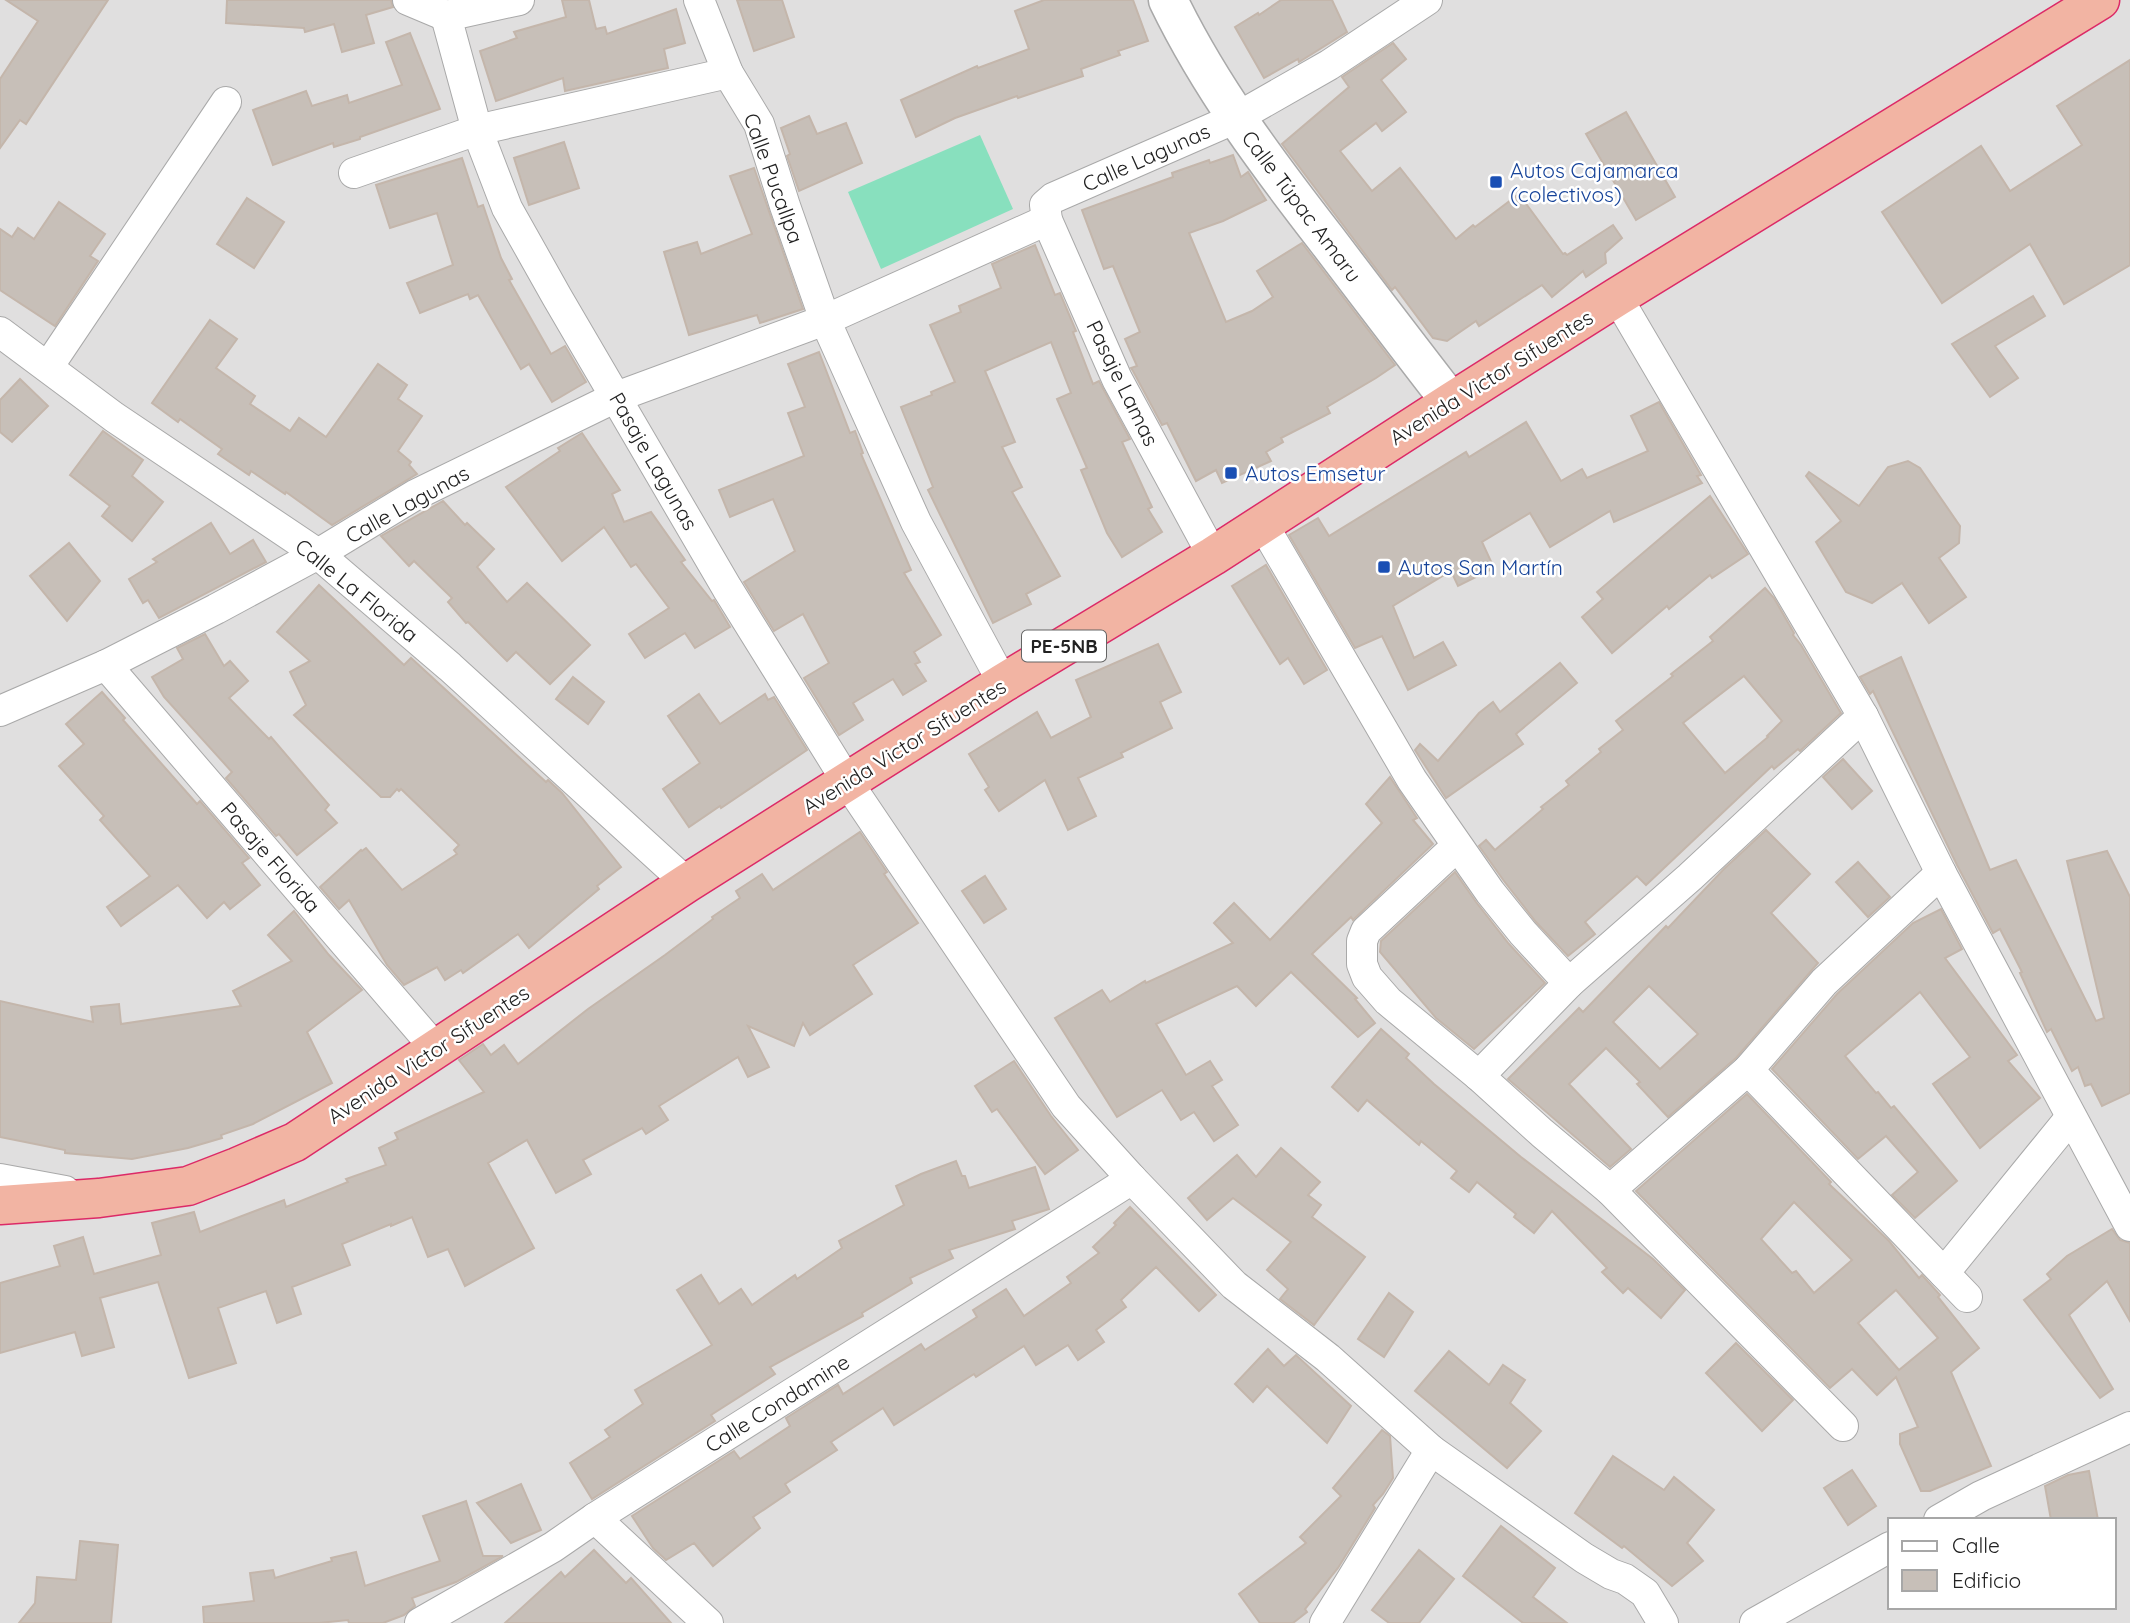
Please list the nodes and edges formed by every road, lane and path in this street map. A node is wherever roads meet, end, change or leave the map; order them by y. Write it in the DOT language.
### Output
graph roads {
  1 [pos="408,0"];
  2 [pos="519,0"];
  3 [pos="699,0"];
  4 [pos="1168,0"];
  5 [pos="1427,0"];
  6 [pos="2100,0"];
  7 [pos="446,16"];
  8 [pos="728,73"];
  9 [pos="226,102"];
  10 [pos="1236,118"];
  11 [pos="477,130"];
  12 [pos="354,173"];
  13 [pos="1046,213"];
  14 [pos="1617,297"];
  15 [pos="825,320"];
  16 [pos="0,332"];
  17 [pos="48,367"];
  18 [pos="616,397"];
  19 [pos="1451,402"];
  20 [pos="1262,523"];
  21 [pos="318,554"];
  22 [pos="1213,556"];
  23 [pos="106,665"];
  24 [pos="1003,683"];
  25 [pos="0,710"];
  26 [pos="1863,716"];
  27 [pos="848,783"];
  28 [pos="1457,846"];
  29 [pos="1941,873"];
  30 [pos="687,883"];
  31 [pos="1569,983"];
  32 [pos="436,1049"];
  33 [pos="1748,1070"];
  34 [pos="1479,1076"];
  35 [pos="2071,1117"];
  36 [pos="0,1179"];
  37 [pos="1132,1179"];
  38 [pos="1610,1190"];
  39 [pos="99,1198"];
  40 [pos="0,1205"];
  41 [pos="2130,1226"];
  42 [pos="1944,1273"];
  43 [pos="1967,1297"];
  44 [pos="1843,1426"];
  45 [pos="2130,1427"];
  46 [pos="1431,1450"];
  47 [pos="595,1518"];
  48 [pos="1942,1518"];
  49 [pos="1888,1548"];
  50 [pos="420,1623"];
  51 [pos="708,1623"];
  52 [pos="1325,1623"];
  53 [pos="1663,1623"];
  54 [pos="1755,1623"];
  1 -- 7 [label="street"];
  2 -- 7 [label="street"];
  3 -- 8 [label="street, Calle Pucallpa"];
  4 -- 10 [label="street, Calle Túpac Amaru"];
  5 -- 10 [label="street, Calle Lagunas"];
  6 -- 14 [label="highway, Avenida Victor Sifuentes / PE-5NB"];
  7 -- 11 [label="street, Pasaje Lagunas"];
  8 -- 11 [label="street"];
  8 -- 15 [label="street, Calle Pucallpa"];
  9 -- 17 [label="street"];
  10 -- 13 [label="street, Calle Lagunas"];
  10 -- 19 [label="street, Calle Túpac Amaru"];
  11 -- 12 [label="street"];
  11 -- 18 [label="street, Pasaje Lagunas"];
  13 -- 15 [label="street, Calle Lagunas"];
  13 -- 22 [label="street, Pasaje Lamas"];
  14 -- 19 [label="highway, Avenida Victor Sifuentes / PE-5NB"];
  14 -- 26 [label="street"];
  15 -- 18 [label="street, Calle Lagunas"];
  15 -- 24 [label="street, Calle Pucallpa"];
  16 -- 17 [label="street, Calle La Florida"];
  17 -- 21 [label="street, Calle La Florida"];
  18 -- 21 [label="street, Calle Lagunas"];
  18 -- 27 [label="street, Pasaje Lagunas"];
  19 -- 20 [label="highway, Avenida Victor Sifuentes / PE-5NB"];
  20 -- 22 [label="highway, Avenida Victor Sifuentes / PE-5NB"];
  20 -- 28 [label="street"];
  21 -- 23 [label="street, Calle Lagunas"];
  21 -- 30 [label="street, Calle La Florida"];
  22 -- 24 [label="highway, Avenida Victor Sifuentes / PE-5NB"];
  23 -- 25 [label="street, Calle Lagunas"];
  23 -- 32 [label="street, Pasaje Florida"];
  24 -- 27 [label="highway, Avenida Victor Sifuentes / PE-5NB"];
  26 -- 29 [label="street"];
  26 -- 31 [label="street"];
  27 -- 30 [label="highway, Avenida Victor Sifuentes / PE-5NB"];
  27 -- 37 [label="street, Pasaje Lagunas"];
  28 -- 31 [label="street"];
  28 -- 34 [label="street"];
  29 -- 33 [label="street"];
  29 -- 35 [label="street"];
  30 -- 32 [label="highway, Avenida Victor Sifuentes / PE-5NB"];
  31 -- 34 [label="street"];
  32 -- 39 [label="highway, Avenida Victor Sifuentes / PE-5NB"];
  33 -- 38 [label="street"];
  33 -- 42 [label="street"];
  34 -- 38 [label="street"];
  35 -- 41 [label="street"];
  35 -- 42 [label="street"];
  36 -- 39 [label="street"];
  37 -- 46 [label="street, Pasaje Lagunas"];
  37 -- 47 [label="street, Calle Condamine"];
  38 -- 44 [label="street"];
  39 -- 40 [label="highway, Avenida Victor Sifuentes / PE-5NB"];
  42 -- 43 [label="street"];
  45 -- 48 [label="street"];
  46 -- 52 [label="street"];
  46 -- 53 [label="street, Pasaje Lagunas"];
  47 -- 50 [label="street, Calle Condamine"];
  47 -- 51 [label="street"];
  49 -- 54 [label="street"];
}
